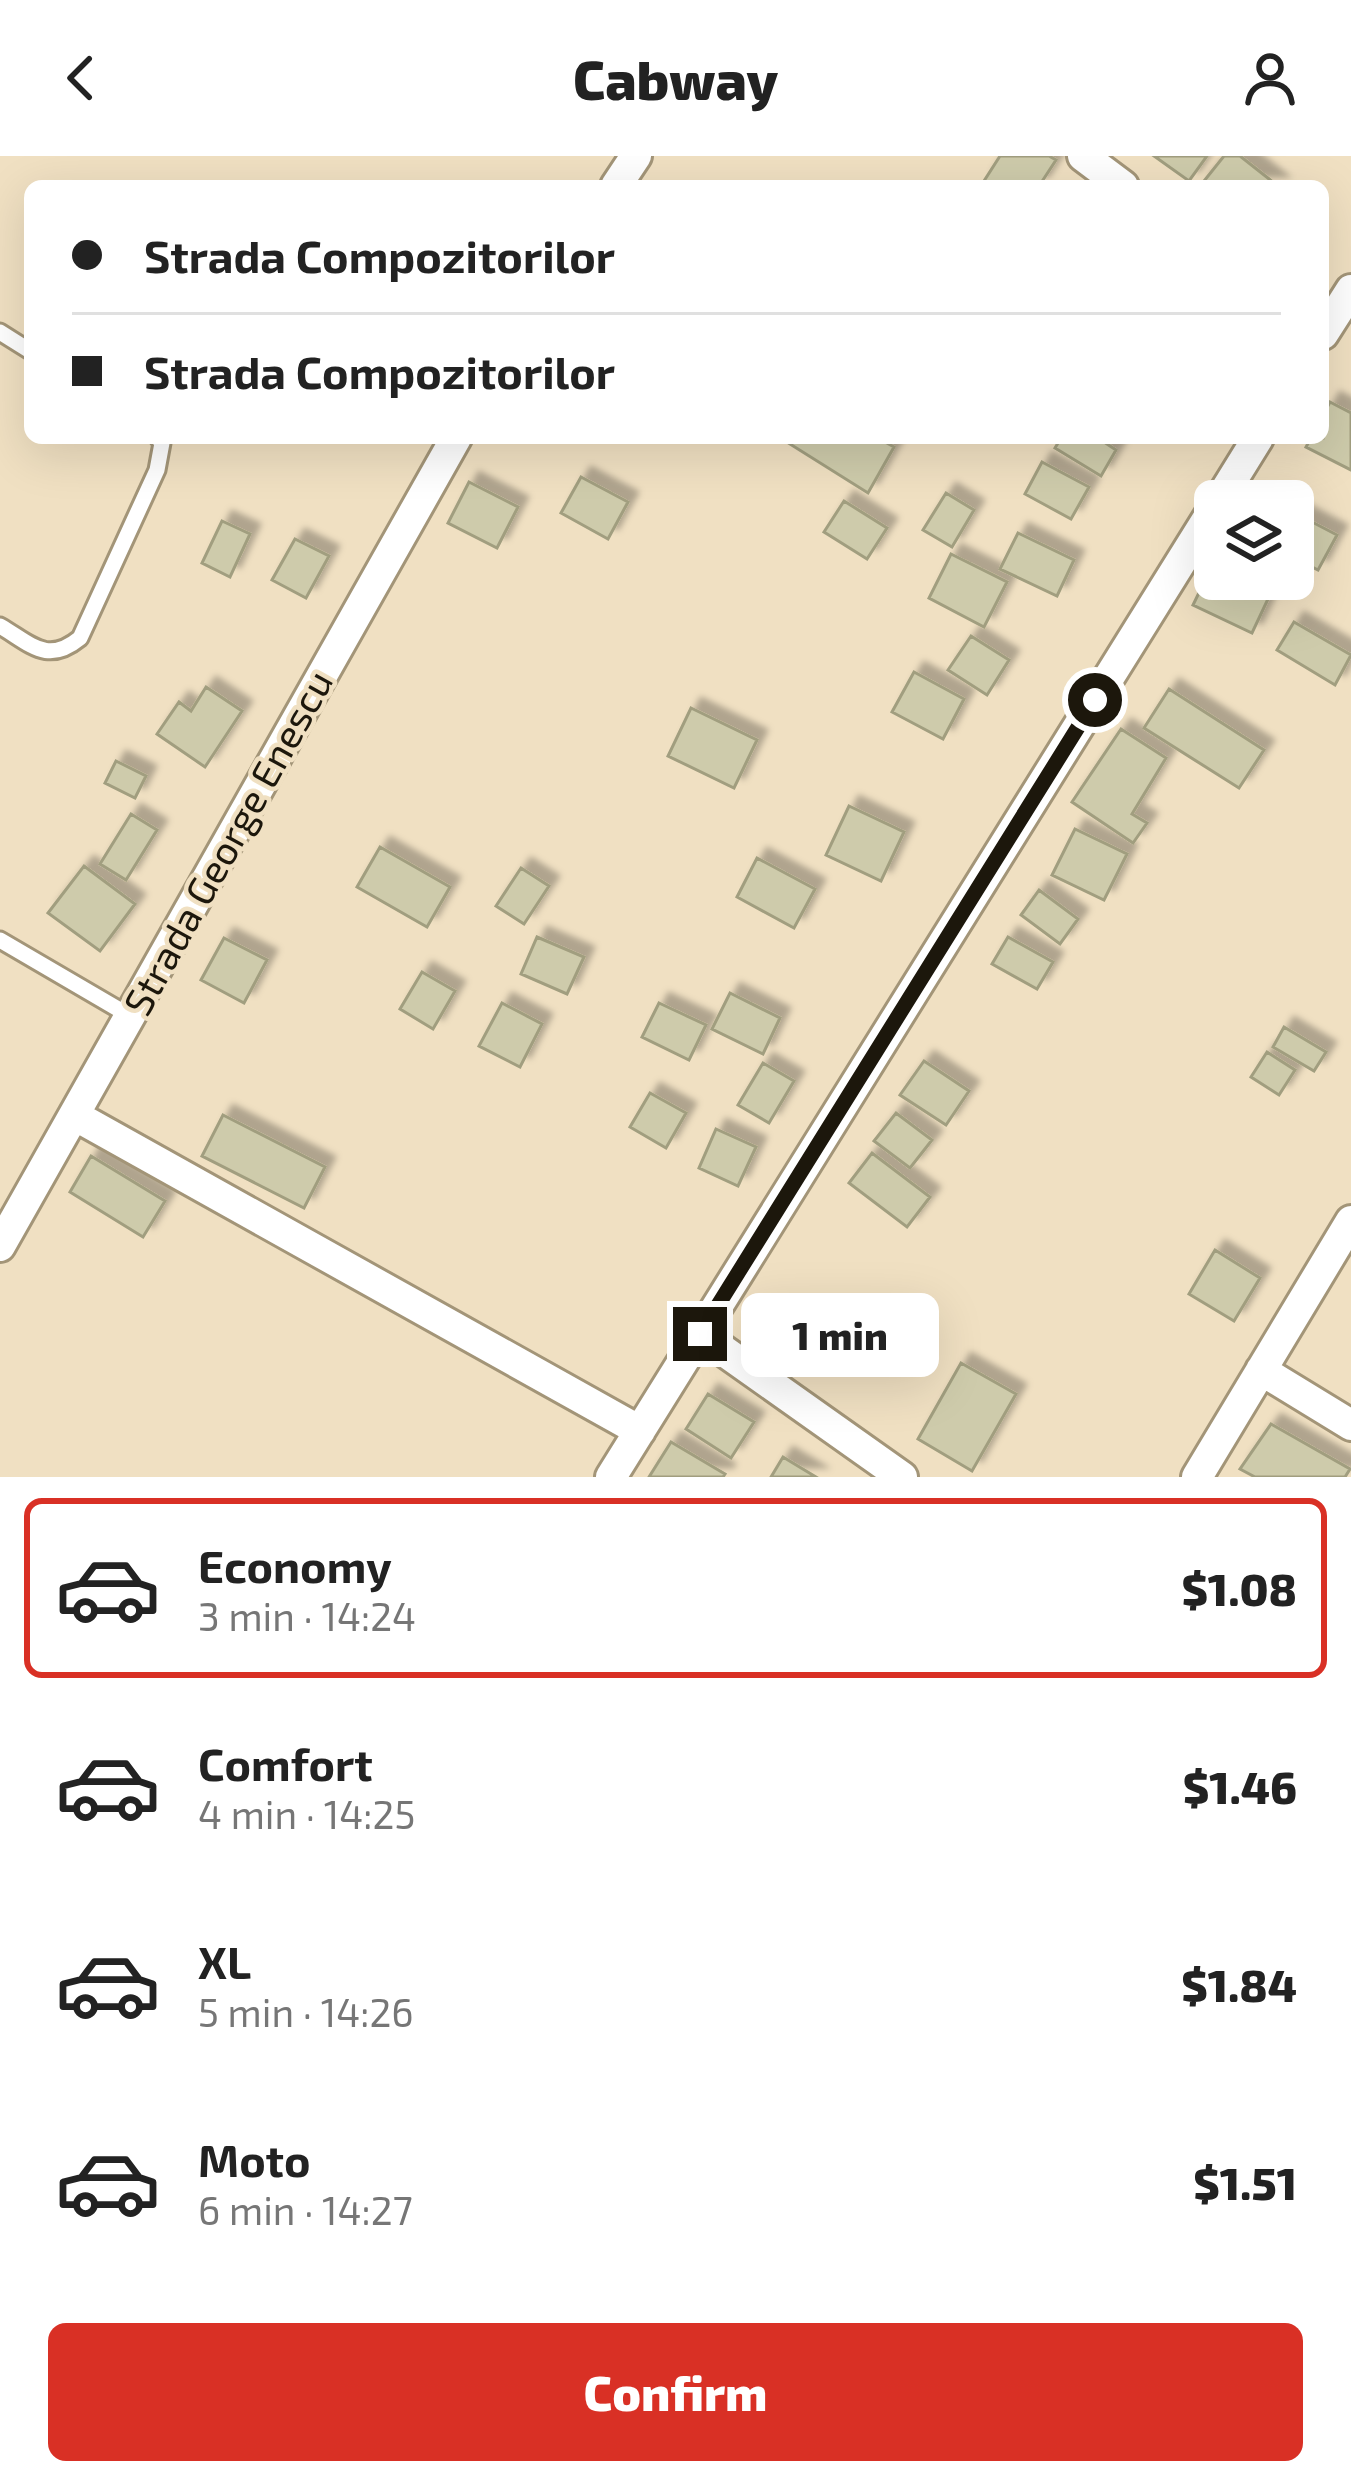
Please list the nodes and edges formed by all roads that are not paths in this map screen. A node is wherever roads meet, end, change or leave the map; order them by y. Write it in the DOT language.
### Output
graph roads {
  1 [pos="1083,156"];
  2 [pos="1115,180"];
  3 [pos="1351,290"];
  4 [pos="1329,325"];
  5 [pos="162,444"];
  6 [pos="453,444"];
  7 [pos="1254,444"];
  8 [pos="1232,480"];
  9 [pos="1194,541"];
  10 [pos="0,626"];
  11 [pos="0,940"];
  12 [pos="130,1016"];
  13 [pos="74,1115"];
  14 [pos="1351,1220"];
  15 [pos="0,1246"];
  16 [pos="700,1334"];
  17 [pos="1261,1370"];
  18 [pos="1351,1425"];
  19 [pos="640,1431"];
  20 [pos="611,1477"];
  21 [pos="902,1477"];
  22 [pos="1197,1477"];
  1 -- 2 [label="street"];
  3 -- 4 [label="street"];
  5 -- 10 [label="lane"];
  6 -- 12 [label="street, Strada George Enescu"];
  7 -- 8 [label="street"];
  9 -- 16 [label="street"];
  11 -- 12 [label="lane"];
  12 -- 13 [label="street, Strada George Enescu"];
  13 -- 15 [label="street, Strada George Enescu"];
  13 -- 19 [label="street"];
  14 -- 17 [label="street"];
  16 -- 19 [label="street"];
  16 -- 21 [label="street"];
  17 -- 18 [label="street"];
  17 -- 22 [label="street"];
  19 -- 20 [label="street"];
}
